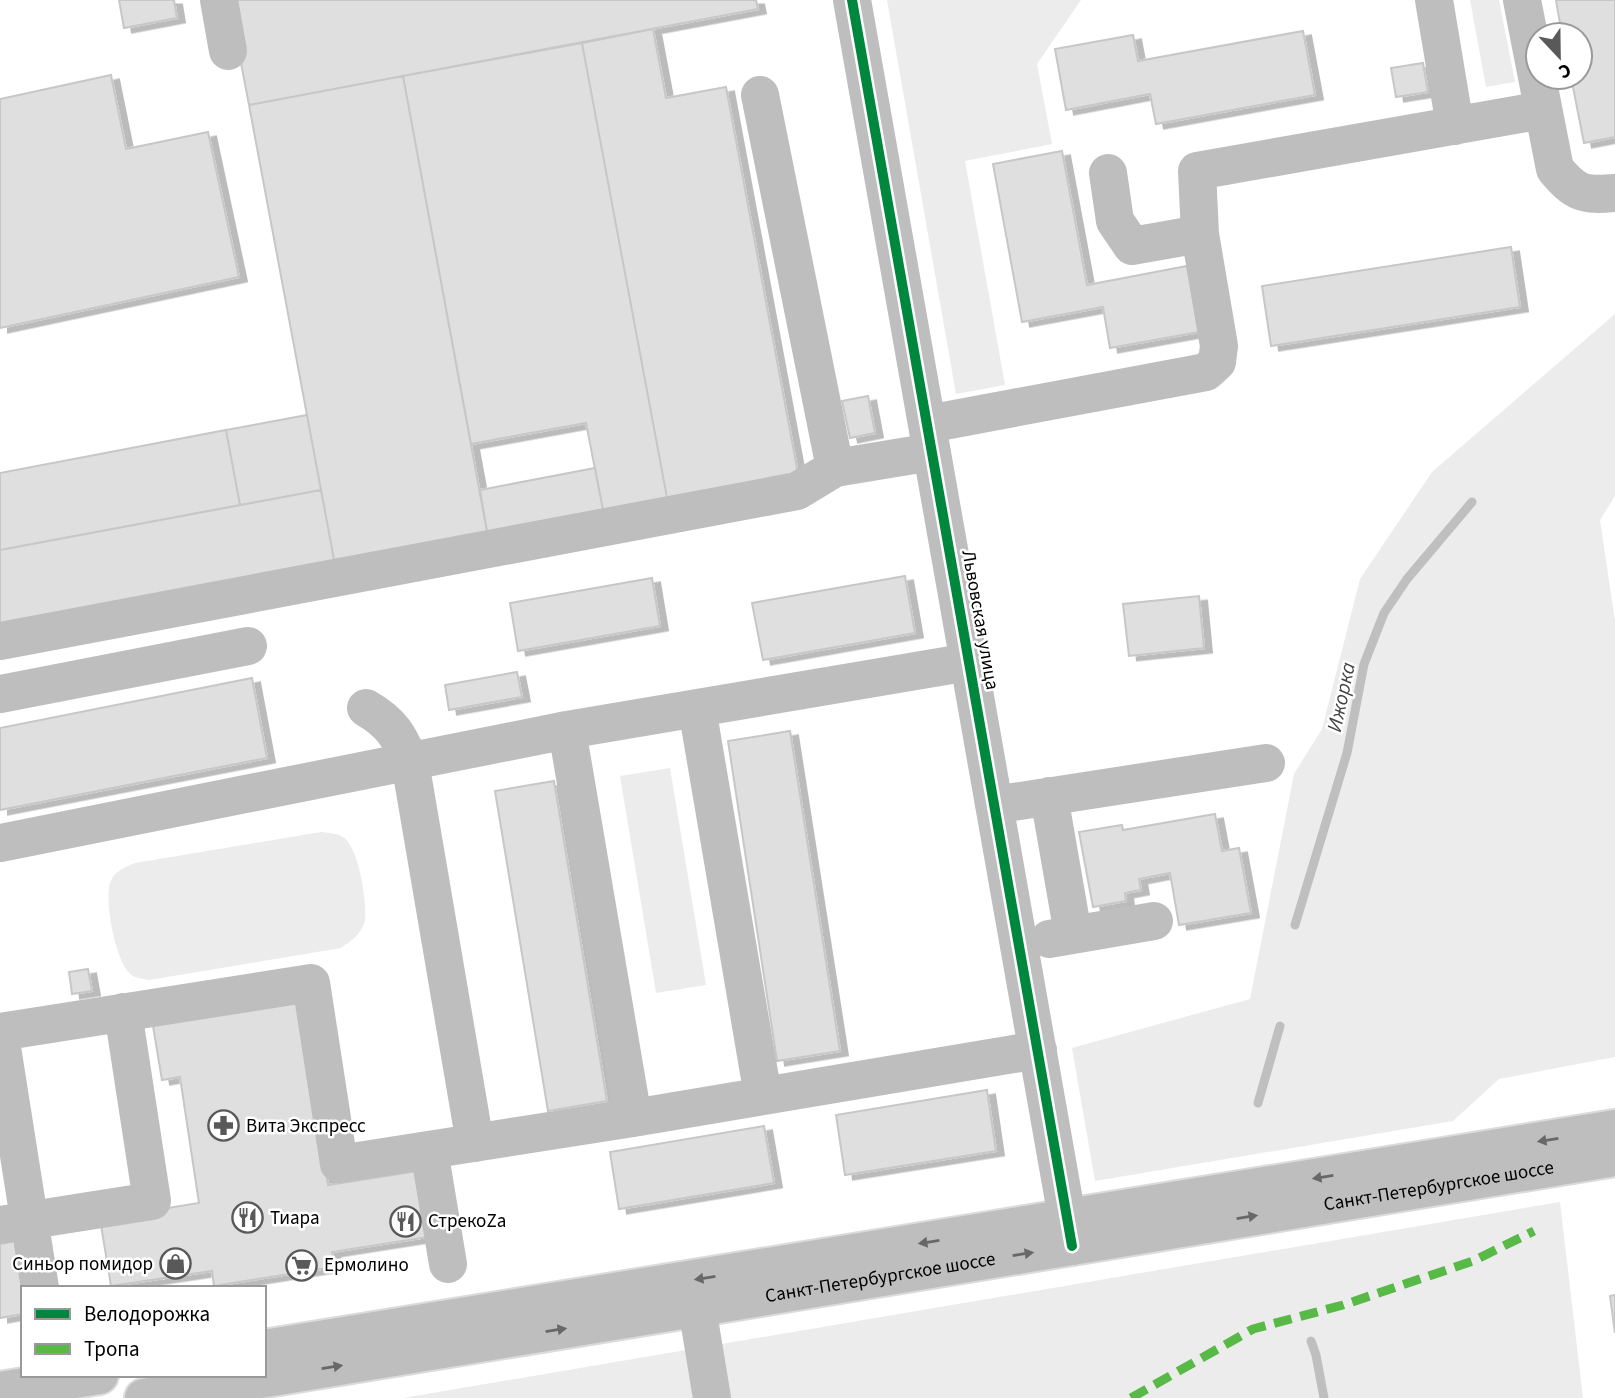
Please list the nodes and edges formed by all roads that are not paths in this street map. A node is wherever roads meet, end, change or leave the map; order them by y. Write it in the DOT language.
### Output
graph roads {
  1 [pos="219,0"];
  2 [pos="852,0"];
  3 [pos="1434,0"];
  4 [pos="1522,0"];
  5 [pos="228,51"];
  6 [pos="760,95"];
  7 [pos="1543,110"];
  8 [pos="1455,126"];
  9 [pos="1108,173"];
  10 [pos="1615,193"];
  11 [pos="1200,234"];
  12 [pos="930,438"];
  13 [pos="835,468"];
  14 [pos="0,641"];
  15 [pos="248,646"];
  16 [pos="969,662"];
  17 [pos="0,694"];
  18 [pos="366,708"];
  19 [pos="697,708"];
  20 [pos="567,730"];
  21 [pos="410,762"];
  22 [pos="1266,763"];
  23 [pos="1049,796"];
  24 [pos="994,805"];
  25 [pos="0,843"];
  26 [pos="1154,920"];
  27 [pos="1073,934"];
  28 [pos="1019,944"];
  29 [pos="123,1012"];
  30 [pos="0,1033"];
  31 [pos="1038,1050"];
  32 [pos="763,1096"];
  33 [pos="633,1118"];
  34 [pos="1615,1129"];
  35 [pos="475,1143"];
  36 [pos="429,1150"];
  37 [pos="1615,1157"];
  38 [pos="15,1223"];
  39 [pos="1070,1232"];
  40 [pos="448,1264"];
  41 [pos="39,1286"];
  42 [pos="697,1307"];
  43 [pos="274,1374"];
  44 [pos="87,1377"];
  45 [pos="258,1377"];
  46 [pos="0,1391"];
  47 [pos="144,1398"];
  48 [pos="712,1398"];
  1 -- 5 [label="main road"];
  2 -- 12 [label="main road, Львовская улица"];
  3 -- 8 [label="main road"];
  4 -- 7 [label="main road"];
  6 -- 13 [label="main road"];
  7 -- 8 [label="main road"];
  7 -- 10 [label="main road"];
  8 -- 11 [label="main road"];
  9 -- 11 [label="main road"];
  11 -- 12 [label="main road"];
  12 -- 13 [label="main road"];
  12 -- 16 [label="main road, Львовская улица"];
  13 -- 14 [label="main road"];
  15 -- 17 [label="main road"];
  16 -- 19 [label="main road"];
  16 -- 24 [label="main road, Львовская улица"];
  18 -- 21 [label="main road"];
  19 -- 20 [label="main road"];
  19 -- 32 [label="main road"];
  20 -- 21 [label="main road"];
  20 -- 33 [label="main road"];
  21 -- 25 [label="main road"];
  21 -- 35 [label="main road"];
  22 -- 23 [label="main road"];
  23 -- 24 [label="main road"];
  23 -- 27 [label="main road"];
  24 -- 28 [label="main road, Львовская улица"];
  26 -- 27 [label="main road"];
  27 -- 28 [label="main road"];
  28 -- 31 [label="main road, Львовская улица"];
  29 -- 30 [label="main road"];
  29 -- 36 [label="main road"];
  29 -- 38 [label="main road"];
  30 -- 38 [label="main road"];
  31 -- 32 [label="main road"];
  31 -- 39 [label="main road, Львовская улица"];
  32 -- 33 [label="main road"];
  33 -- 35 [label="main road"];
  34 -- 39 [label="main road, Санкт-Петербургское шоссе, one-way"];
  35 -- 36 [label="main road"];
  36 -- 40 [label="main road"];
  39 -- 37 [label="main road, Санкт-Петербургское шоссе, one-way"];
  38 -- 41 [label="main road"];
  42 -- 39 [label="main road, Санкт-Петербургское шоссе, one-way"];
  39 -- 43 [label="main road, Санкт-Петербургское шоссе, one-way"];
  43 -- 42 [label="main road, Санкт-Петербургское шоссе, one-way"];
  42 -- 48 [label="main road"];
  44 -- 46 [label="main road"];
  45 -- 47 [label="main road, Санкт-Петербургское шоссе"];
}
